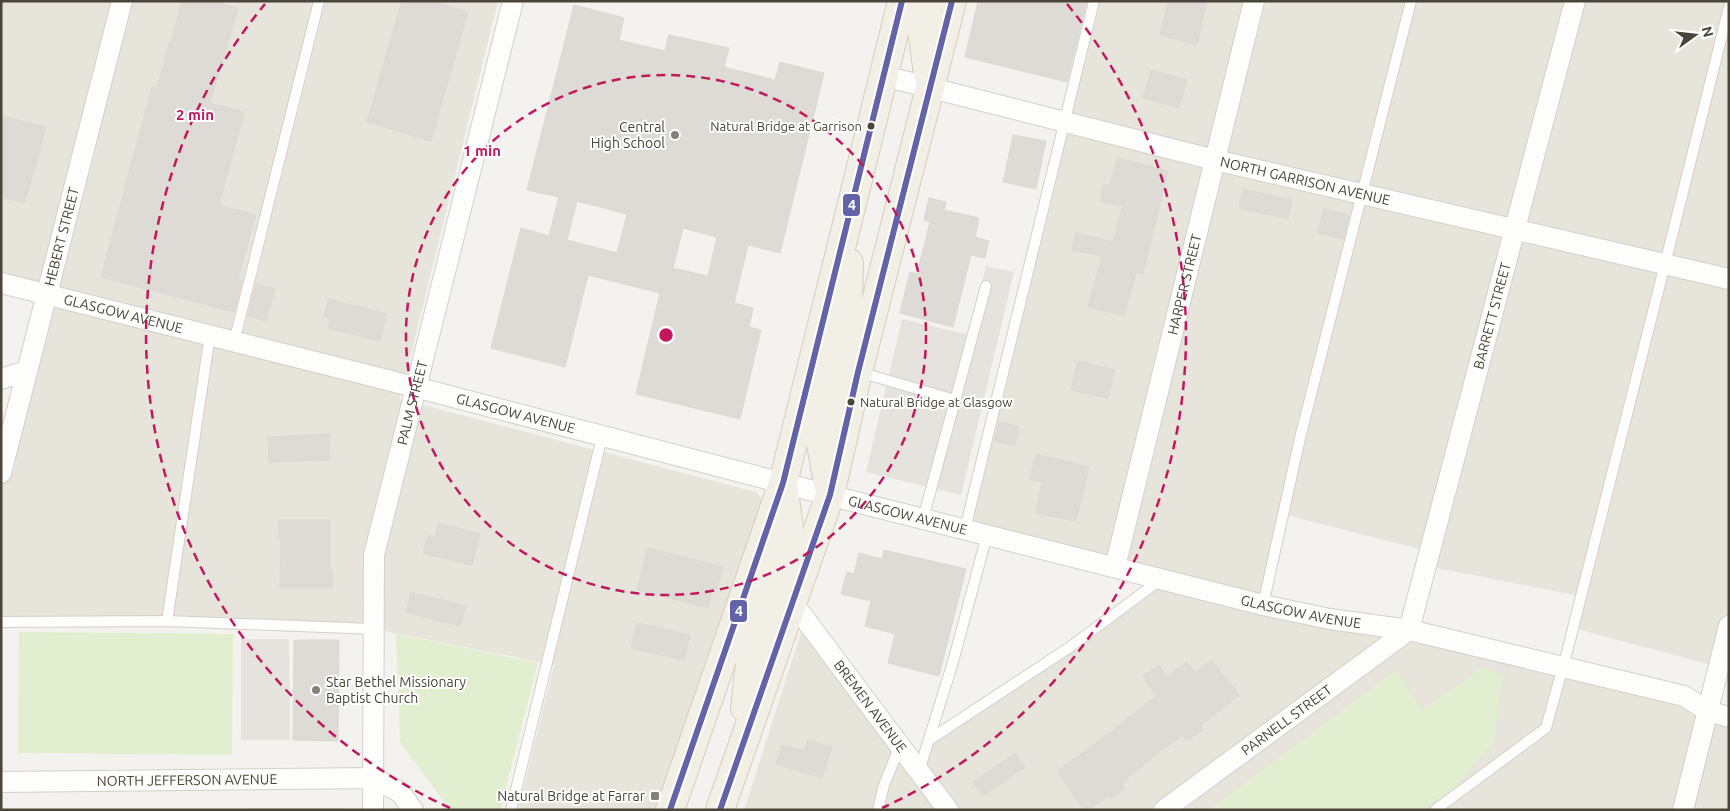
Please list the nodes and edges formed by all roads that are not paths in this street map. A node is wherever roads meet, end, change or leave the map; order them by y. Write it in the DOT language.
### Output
graph roads {
  1 [pos="122,1"];
  2 [pos="318,1"];
  3 [pos="902,1"];
  4 [pos="928,1"];
  5 [pos="952,1"];
  6 [pos="1094,1"];
  7 [pos="1254,1"];
  8 [pos="1411,1"];
  9 [pos="1575,1"];
  10 [pos="512,2"];
  11 [pos="1729,7"];
  12 [pos="884,76"];
  13 [pos="930,87"];
  14 [pos="1064,121"];
  15 [pos="1215,160"];
  16 [pos="1362,194"];
  17 [pos="849,216"];
  18 [pos="1515,230"];
  19 [pos="1665,264"];
  20 [pos="1729,279"];
  21 [pos="1,283"];
  22 [pos="986,286"];
  23 [pos="48,294"];
  24 [pos="210,335"];
  25 [pos="234,342"];
  26 [pos="27,372"];
  27 [pos="858,372"];
  28 [pos="1,379"];
  29 [pos="415,387"];
  30 [pos="955,400"];
  31 [pos="602,436"];
  32 [pos="1,473"];
  33 [pos="783,483"];
  34 [pos="830,495"];
  35 [pos="923,519"];
  36 [pos="965,529"];
  37 [pos="987,535"];
  38 [pos="1115,567"];
  39 [pos="1162,579"];
  40 [pos="793,603"];
  41 [pos="1263,605"];
  42 [pos="167,621"];
  43 [pos="1,622"];
  44 [pos="1729,626"];
  45 [pos="374,629"];
  46 [pos="1409,630"];
  47 [pos="1563,667"];
  48 [pos="1708,711"];
  49 [pos="1729,717"];
  50 [pos="929,740"];
  51 [pos="900,746"];
  52 [pos="741,752"];
  53 [pos="919,771"];
  54 [pos="373,778"];
  55 [pos="1,782"];
  56 [pos="674,803"];
  57 [pos="373,810"];
  58 [pos="413,810"];
  59 [pos="511,810"];
  60 [pos="720,810"];
  61 [pos="878,810"];
  62 [pos="948,810"];
  63 [pos="1164,810"];
  64 [pos="1435,810"];
  65 [pos="1683,810"];
  1 -- 23 [label="street, HEBERT STREET"];
  2 -- 25 [label="lane"];
  3 -- 12 [label="main road"];
  4 -- 13 [label="main road"];
  5 -- 13 [label="main road"];
  6 -- 14 [label="lane"];
  7 -- 15 [label="street, HARPER STREET"];
  8 -- 16 [label="lane"];
  9 -- 18 [label="street, BARRETT STREET"];
  10 -- 29 [label="street, PALM STREET"];
  11 -- 19 [label="lane"];
  12 -- 13 [label="street, NORTH GARRISON AVENUE"];
  12 -- 17 [label="main road"];
  13 -- 14 [label="street, NORTH GARRISON AVENUE"];
  13 -- 27 [label="main road"];
  14 -- 15 [label="street, NORTH GARRISON AVENUE"];
  14 -- 36 [label="lane"];
  15 -- 16 [label="street, NORTH GARRISON AVENUE"];
  15 -- 38 [label="street, HARPER STREET"];
  16 -- 18 [label="street, NORTH GARRISON AVENUE"];
  16 -- 41 [label="lane"];
  17 -- 33 [label="main road"];
  17 -- 34 [label="main road"];
  18 -- 19 [label="street, NORTH GARRISON AVENUE"];
  18 -- 46 [label="street, BARRETT STREET"];
  19 -- 20 [label="street, NORTH GARRISON AVENUE"];
  19 -- 47 [label="lane"];
  21 -- 23 [label="street, GLASGOW AVENUE"];
  22 -- 30 [label="lane"];
  23 -- 24 [label="street, GLASGOW AVENUE"];
  23 -- 26 [label="street, HEBERT STREET"];
  24 -- 25 [label="street, GLASGOW AVENUE"];
  24 -- 42 [label="lane"];
  25 -- 29 [label="street, GLASGOW AVENUE"];
  26 -- 28 [label="street"];
  26 -- 32 [label="street, HEBERT STREET"];
  27 -- 30 [label="lane"];
  27 -- 34 [label="main road"];
  29 -- 31 [label="street, GLASGOW AVENUE"];
  29 -- 45 [label="street, PALM STREET"];
  30 -- 35 [label="lane"];
  31 -- 33 [label="street, GLASGOW AVENUE"];
  31 -- 59 [label="lane"];
  33 -- 34 [label="street, GLASGOW AVENUE"];
  33 -- 52 [label="main road"];
  33 -- 56 [label="main road"];
  34 -- 35 [label="street, GLASGOW AVENUE"];
  34 -- 40 [label="main road"];
  35 -- 36 [label="street, GLASGOW AVENUE"];
  36 -- 37 [label="street, GLASGOW AVENUE"];
  37 -- 38 [label="street, GLASGOW AVENUE"];
  37 -- 50 [label="lane"];
  38 -- 39 [label="street, GLASGOW AVENUE"];
  39 -- 41 [label="street, GLASGOW AVENUE"];
  39 -- 50 [label="lane"];
  40 -- 51 [label="street, BREMEN AVENUE"];
  40 -- 52 [label="main road"];
  41 -- 46 [label="street, GLASGOW AVENUE"];
  42 -- 43 [label="lane"];
  42 -- 45 [label="lane"];
  44 -- 48 [label="street"];
  45 -- 54 [label="street, PALM STREET"];
  46 -- 47 [label="street, GLASGOW AVENUE"];
  46 -- 63 [label="street, PARNELL STREET"];
  47 -- 48 [label="street, GLASGOW AVENUE"];
  47 -- 64 [label="lane"];
  48 -- 49 [label="street, GLASGOW AVENUE"];
  48 -- 65 [label="street"];
  50 -- 53 [label="lane"];
  51 -- 53 [label="street, BREMEN AVENUE"];
  51 -- 61 [label="lane"];
  52 -- 60 [label="main road"];
  53 -- 62 [label="street, BREMEN AVENUE"];
  54 -- 55 [label="street, NORTH JEFFERSON AVENUE"];
  54 -- 57 [label="street, PALM STREET"];
  54 -- 58 [label="street"];
}
